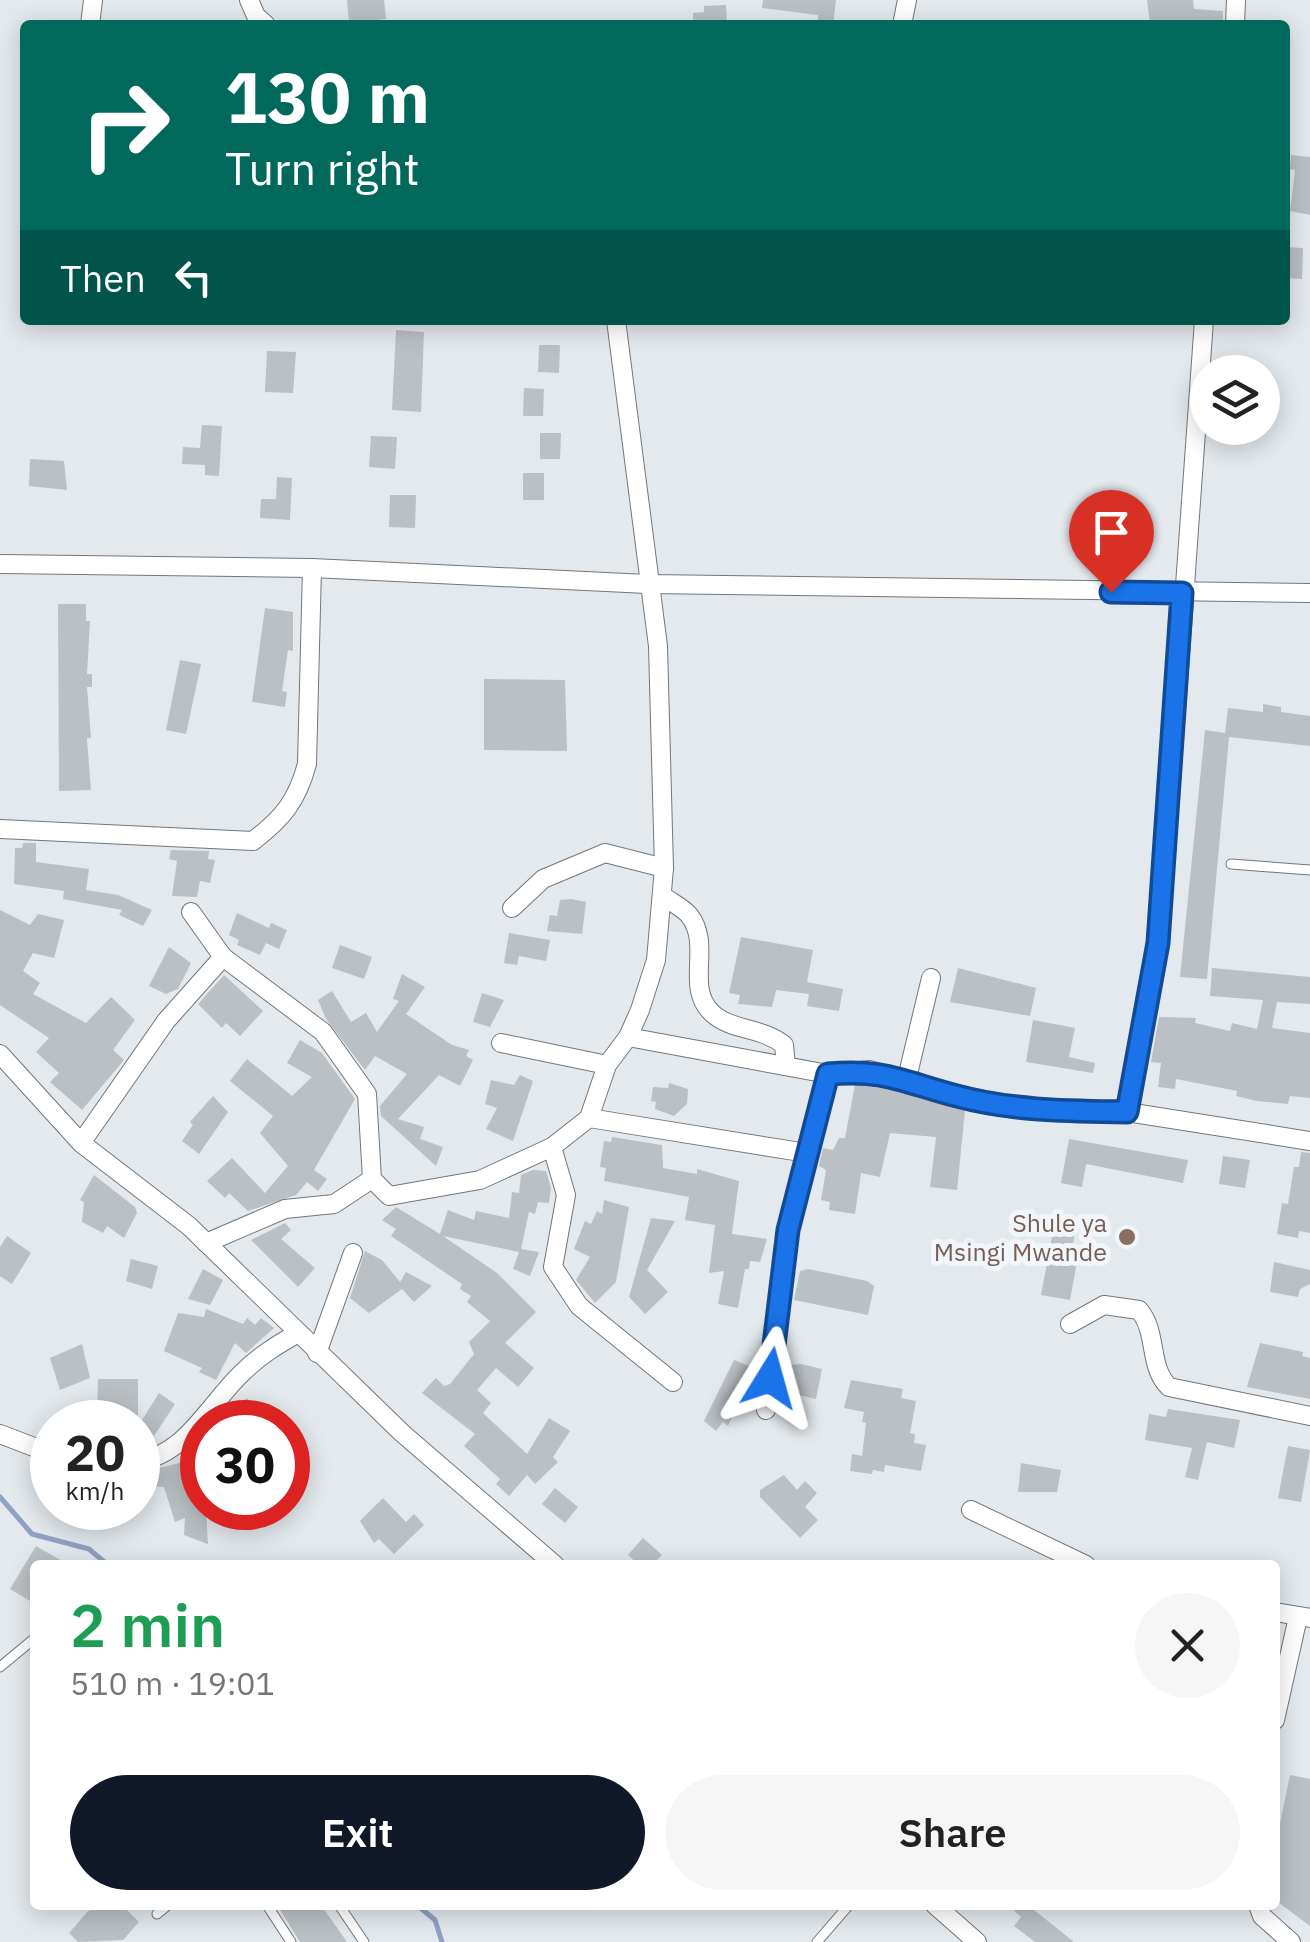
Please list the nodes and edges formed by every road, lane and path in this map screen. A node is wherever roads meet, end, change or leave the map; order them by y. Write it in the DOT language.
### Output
graph roads {
  1 [pos="617,325"];
  2 [pos="1204,325"];
  3 [pos="0,564"];
  4 [pos="312,568"];
  5 [pos="647,584"];
  6 [pos="1182,593"];
  7 [pos="1310,593"];
  8 [pos="0,829"];
  9 [pos="1232,864"];
  10 [pos="664,868"];
  11 [pos="1310,870"];
  12 [pos="664,896"];
  13 [pos="512,908"];
  14 [pos="191,912"];
  15 [pos="223,957"];
  16 [pos="931,978"];
  17 [pos="628,1037"];
  18 [pos="501,1043"];
  19 [pos="0,1054"];
  20 [pos="607,1065"];
  21 [pos="786,1066"];
  22 [pos="828,1074"];
  23 [pos="907,1078"];
  24 [pos="1127,1112"];
  25 [pos="588,1118"];
  26 [pos="1310,1141"];
  27 [pos="80,1143"];
  28 [pos="552,1147"];
  29 [pos="807,1153"];
  30 [pos="372,1179"];
  31 [pos="206,1243"];
  32 [pos="353,1252"];
  33 [pos="1070,1324"];
  34 [pos="298,1332"];
  35 [pos="317,1353"];
  36 [pos="673,1382"];
  37 [pos="766,1410"];
  38 [pos="1310,1416"];
  39 [pos="0,1434"];
  40 [pos="30,1446"];
  41 [pos="160,1452"];
  42 [pos="971,1510"];
  43 [pos="549,1560"];
  44 [pos="1076,1560"];
  45 [pos="1304,1618"];
  46 [pos="30,1642"];
  47 [pos="0,1668"];
  48 [pos="1280,1702"];
  49 [pos="162,1910"];
  50 [pos="270,1910"];
  51 [pos="342,1910"];
  52 [pos="844,1910"];
  53 [pos="942,1910"];
  54 [pos="1260,1910"];
  55 [pos="158,1914"];
  56 [pos="291,1942"];
  57 [pos="364,1942"];
  58 [pos="817,1942"];
  59 [pos="977,1942"];
  60 [pos="1291,1942"];
  1 -- 5 [label="street"];
  2 -- 6 [label="street"];
  3 -- 4 [label="street"];
  4 -- 5 [label="street"];
  4 -- 8 [label="street"];
  5 -- 6 [label="street"];
  5 -- 10 [label="street"];
  6 -- 7 [label="street"];
  6 -- 24 [label="street"];
  9 -- 11 [label="lane"];
  10 -- 12 [label="street"];
  10 -- 13 [label="street"];
  12 -- 17 [label="street"];
  12 -- 21 [label="street"];
  14 -- 15 [label="street"];
  15 -- 27 [label="street"];
  15 -- 30 [label="street"];
  16 -- 23 [label="street"];
  17 -- 20 [label="street"];
  17 -- 21 [label="street"];
  18 -- 20 [label="street"];
  19 -- 27 [label="street"];
  20 -- 25 [label="street"];
  21 -- 22 [label="street"];
  22 -- 23 [label="street"];
  22 -- 29 [label="street"];
  23 -- 24 [label="street"];
  24 -- 26 [label="street"];
  25 -- 28 [label="street"];
  25 -- 29 [label="street"];
  27 -- 31 [label="street"];
  28 -- 30 [label="street"];
  28 -- 36 [label="street"];
  29 -- 37 [label="street"];
  30 -- 31 [label="street"];
  31 -- 34 [label="street"];
  32 -- 35 [label="street"];
  33 -- 38 [label="street"];
  34 -- 35 [label="street"];
  34 -- 41 [label="street"];
  35 -- 43 [label="street"];
  39 -- 40 [label="street"];
  42 -- 44 [label="street"];
  45 -- 48 [label="street"];
  46 -- 47 [label="lane"];
  49 -- 55 [label="lane"];
  50 -- 56 [label="lane"];
  51 -- 57 [label="lane"];
  52 -- 58 [label="lane"];
  53 -- 59 [label="street"];
  54 -- 60 [label="street"];
}
